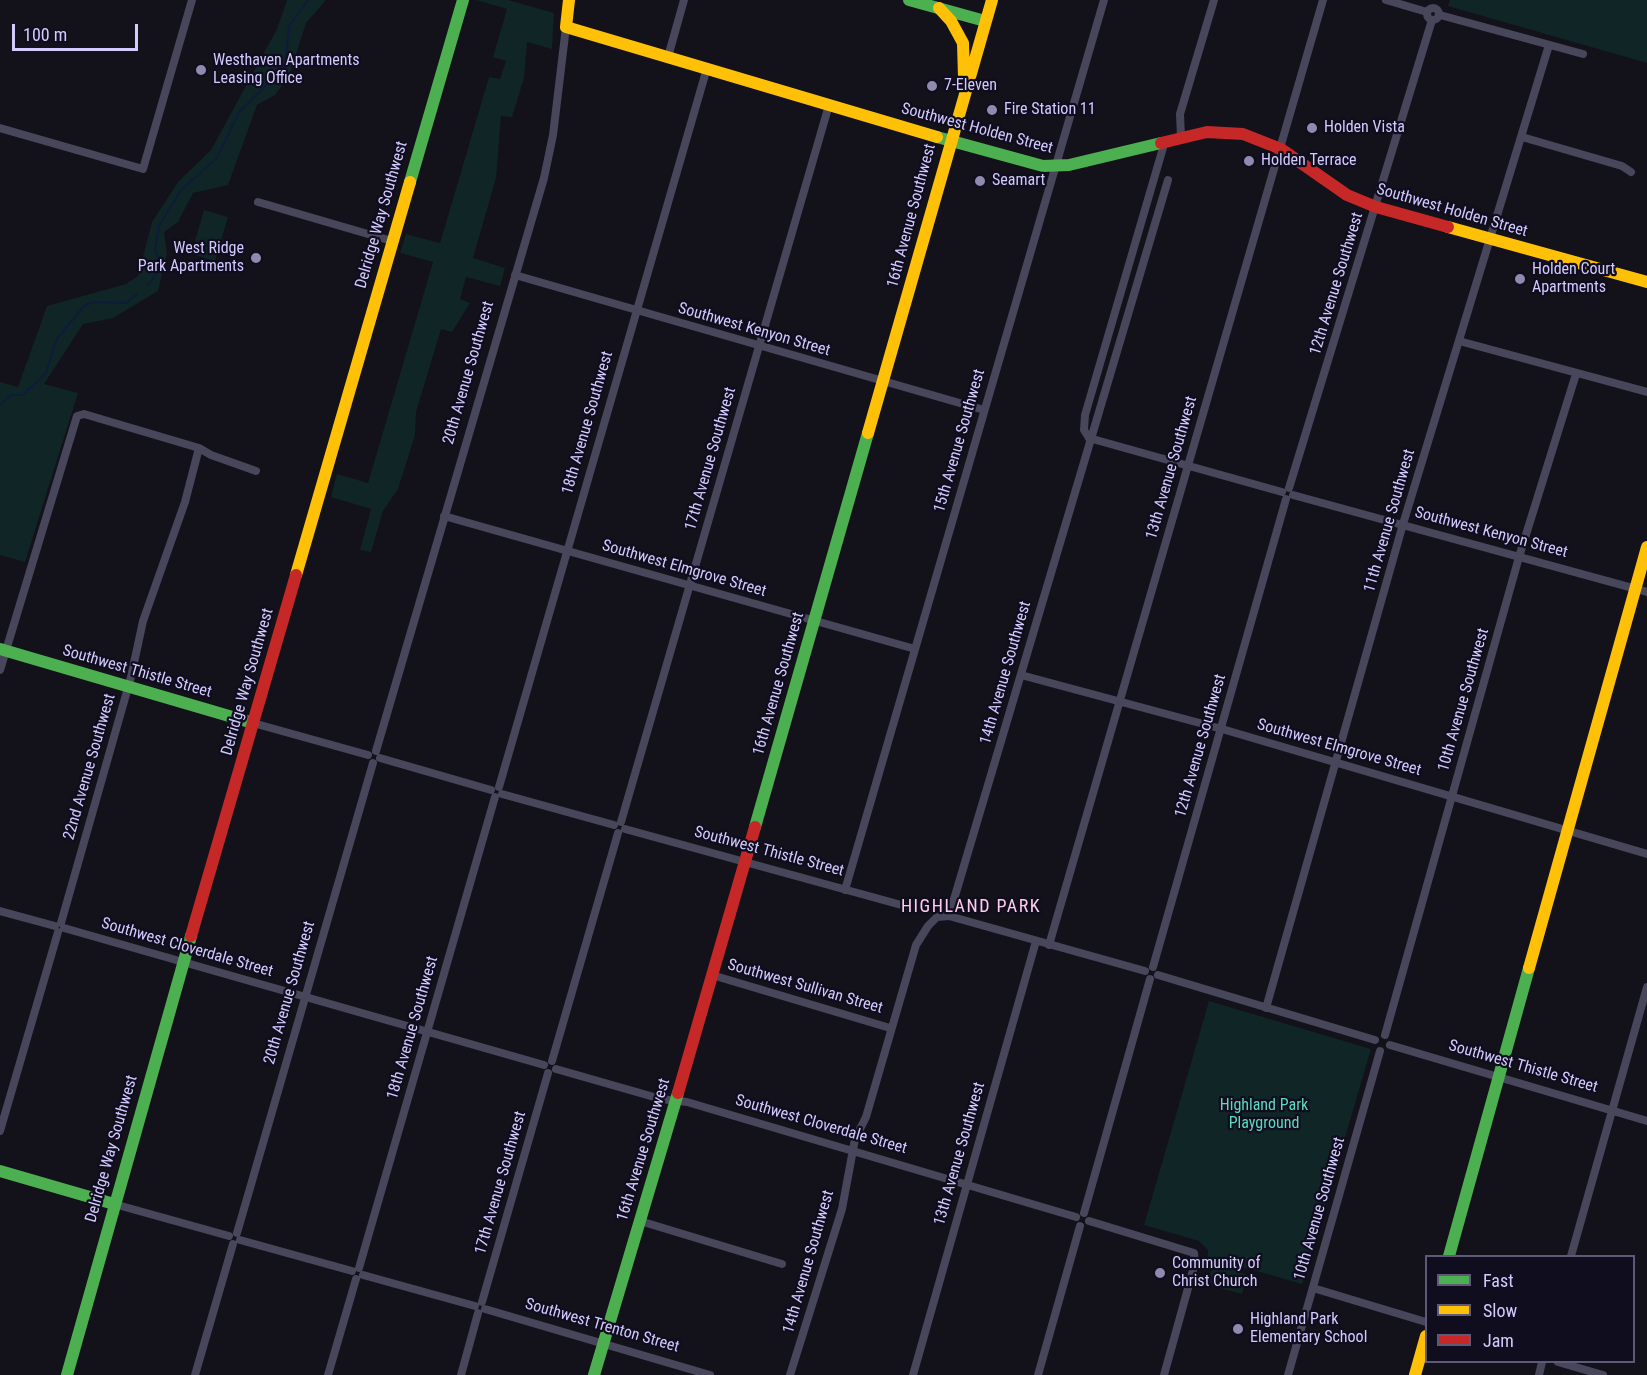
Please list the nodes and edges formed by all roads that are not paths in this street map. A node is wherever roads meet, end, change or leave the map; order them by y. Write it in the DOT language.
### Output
graph roads {
  1 [pos="192,0"];
  2 [pos="463,0"];
  3 [pos="568,0"];
  4 [pos="684,0"];
  5 [pos="909,0"];
  6 [pos="992,0"];
  7 [pos="1104,0"];
  8 [pos="1214,0"];
  9 [pos="1323,0"];
  10 [pos="1386,0"];
  11 [pos="939,8"];
  12 [pos="1435,11"];
  13 [pos="985,21"];
  14 [pos="566,27"];
  15 [pos="1549,45"];
  16 [pos="1583,54"];
  17 [pos="668,57"];
  18 [pos="707,68"];
  19 [pos="963,96"];
  20 [pos="828,105"];
  21 [pos="0,128"];
  22 [pos="1181,137"];
  23 [pos="1522,137"];
  24 [pos="950,141"];
  25 [pos="1165,141"];
  26 [pos="1281,149"];
  27 [pos="1055,167"];
  28 [pos="1631,172"];
  29 [pos="1168,180"];
  30 [pos="258,202"];
  31 [pos="1376,207"];
  32 [pos="1491,239"];
  33 [pos="392,241"];
  34 [pos="515,276"];
  35 [pos="1647,282"];
  36 [pos="636,311"];
  37 [pos="1460,341"];
  38 [pos="759,347"];
  39 [pos="1576,374"];
  40 [pos="883,383"];
  41 [pos="1647,392"];
  42 [pos="984,411"];
  43 [pos="1089,438"];
  44 [pos="199,448"];
  45 [pos="1188,465"];
  46 [pos="256,471"];
  47 [pos="1288,493"];
  48 [pos="444,516"];
  49 [pos="1403,524"];
  50 [pos="1647,547"];
  51 [pos="567,551"];
  52 [pos="1520,557"];
  53 [pos="690,586"];
  54 [pos="1641,590"];
  55 [pos="814,622"];
  56 [pos="3,650"];
  57 [pos="915,650"];
  58 [pos="0,670"];
  59 [pos="1021,675"];
  60 [pos="128,686"];
  61 [pos="1119,702"];
  62 [pos="253,723"];
  63 [pos="1222,729"];
  64 [pos="374,757"];
  65 [pos="1337,763"];
  66 [pos="497,792"];
  67 [pos="1452,797"];
  68 [pos="619,827"];
  69 [pos="1568,832"];
  70 [pos="1647,854"];
  71 [pos="745,862"];
  72 [pos="845,890"];
  73 [pos="905,906"];
  74 [pos="0,911"];
  75 [pos="949,916"];
  76 [pos="59,928"];
  77 [pos="1036,941"];
  78 [pos="1049,945"];
  79 [pos="183,963"];
  80 [pos="1152,973"];
  81 [pos="712,975"];
  82 [pos="1647,987"];
  83 [pos="306,998"];
  84 [pos="1266,1008"];
  85 [pos="890,1028"];
  86 [pos="427,1033"];
  87 [pos="1385,1035"];
  88 [pos="1375,1040"];
  89 [pos="1390,1045"];
  90 [pos="1380,1051"];
  91 [pos="550,1067"];
  92 [pos="1499,1077"];
  93 [pos="676,1100"];
  94 [pos="1612,1110"];
  95 [pos="1647,1121"];
  96 [pos="0,1131"];
  97 [pos="852,1150"];
  98 [pos="0,1171"];
  99 [pos="967,1184"];
  100 [pos="114,1204"];
  101 [pos="1080,1215"];
  102 [pos="640,1221"];
  103 [pos="1089,1221"];
  104 [pos="1080,1226"];
  105 [pos="235,1238"];
  106 [pos="1450,1255"];
  107 [pos="1572,1255"];
  108 [pos="782,1264"];
  109 [pos="358,1273"];
  110 [pos="1313,1288"];
  111 [pos="480,1308"];
  112 [pos="1425,1322"];
  113 [pos="1425,1340"];
  114 [pos="603,1343"];
  115 [pos="1561,1363"];
  116 [pos="67,1375"];
  117 [pos="195,1375"];
  118 [pos="328,1375"];
  119 [pos="460,1375"];
  120 [pos="594,1375"];
  121 [pos="707,1375"];
  122 [pos="790,1375"];
  123 [pos="913,1375"];
  124 [pos="1038,1375"];
  125 [pos="1164,1375"];
  126 [pos="1288,1375"];
  127 [pos="1415,1375"];
  128 [pos="1603,1375"];
  1 -- 21 [label="street"];
  2 -- 33 [label="street, Delridge Way Southwest"];
  3 -- 14 [label="street, 20th Avenue Southwest"];
  4 -- 17 [label="street"];
  5 -- 11 [label="street"];
  6 -- 13 [label="street, 16th Avenue Southwest"];
  7 -- 27 [label="street, 15th Avenue Southwest"];
  8 -- 22 [label="street"];
  9 -- 26 [label="street, 13th Avenue Southwest"];
  10 -- 12 [label="street"];
  11 -- 13 [label="street"];
  11 -- 19 [label="street"];
  12 -- 15 [label="street"];
  12 -- 31 [label="street, 12th Avenue Southwest"];
  13 -- 19 [label="street, 16th Avenue Southwest"];
  14 -- 17 [label="street, Southwest Holden Street"];
  14 -- 34 [label="street, 20th Avenue Southwest"];
  15 -- 16 [label="street"];
  15 -- 23 [label="street, 11th Avenue Southwest"];
  17 -- 18 [label="street, Southwest Holden Street"];
  18 -- 20 [label="street, Southwest Holden Street"];
  18 -- 36 [label="street, 18th Avenue Southwest"];
  19 -- 24 [label="street, 16th Avenue Southwest"];
  20 -- 24 [label="street, Southwest Holden Street"];
  20 -- 38 [label="street, 17th Avenue Southwest"];
  22 -- 25 [label="street, Southwest Holden Street"];
  22 -- 26 [label="street, Southwest Holden Street"];
  23 -- 28 [label="street"];
  23 -- 32 [label="street, 11th Avenue Southwest"];
  24 -- 27 [label="street, Southwest Holden Street"];
  24 -- 40 [label="street, 16th Avenue Southwest"];
  25 -- 27 [label="street, Southwest Holden Street"];
  25 -- 43 [label="street, 14th Avenue Southwest"];
  26 -- 31 [label="street, Southwest Holden Street"];
  26 -- 45 [label="street, 13th Avenue Southwest"];
  27 -- 42 [label="street, 15th Avenue Southwest"];
  29 -- 43 [label="street, 14th Avenue Southwest"];
  30 -- 33 [label="street"];
  31 -- 32 [label="street, Southwest Holden Street"];
  31 -- 47 [label="street, 12th Avenue Southwest"];
  32 -- 35 [label="street, Southwest Holden Street"];
  32 -- 37 [label="street, 11th Avenue Southwest"];
  33 -- 62 [label="street, Delridge Way Southwest"];
  34 -- 36 [label="street, Southwest Kenyon Street"];
  34 -- 48 [label="street, 20th Avenue Southwest"];
  36 -- 38 [label="street, Southwest Kenyon Street"];
  36 -- 51 [label="street, 18th Avenue Southwest"];
  37 -- 39 [label="street"];
  37 -- 49 [label="street, 11th Avenue Southwest"];
  38 -- 40 [label="street, Southwest Kenyon Street"];
  38 -- 53 [label="street, 17th Avenue Southwest"];
  39 -- 41 [label="street"];
  39 -- 52 [label="street, 10th Avenue Southwest"];
  40 -- 42 [label="street, Southwest Kenyon Street"];
  40 -- 55 [label="street, 16th Avenue Southwest"];
  42 -- 57 [label="street, 15th Avenue Southwest"];
  43 -- 45 [label="street, Southwest Kenyon Street"];
  43 -- 59 [label="street, 14th Avenue Southwest"];
  44 -- 46 [label="street"];
  44 -- 56 [label="street"];
  44 -- 60 [label="street, 22nd Avenue Southwest"];
  45 -- 47 [label="street, Southwest Kenyon Street"];
  45 -- 61 [label="street, 13th Avenue Southwest"];
  47 -- 49 [label="street, Southwest Kenyon Street"];
  47 -- 63 [label="street, 12th Avenue Southwest"];
  48 -- 51 [label="street, Southwest Elmgrove Street"];
  48 -- 64 [label="street, 20th Avenue Southwest"];
  49 -- 52 [label="street, Southwest Kenyon Street"];
  49 -- 65 [label="street, 11th Avenue Southwest"];
  50 -- 54 [label="street"];
  51 -- 53 [label="street, Southwest Elmgrove Street"];
  51 -- 66 [label="street, 18th Avenue Southwest"];
  52 -- 54 [label="street, Southwest Kenyon Street"];
  52 -- 67 [label="street, 10th Avenue Southwest"];
  53 -- 55 [label="street, Southwest Elmgrove Street"];
  53 -- 68 [label="street, 17th Avenue Southwest"];
  54 -- 69 [label="street"];
  55 -- 57 [label="street, Southwest Elmgrove Street"];
  55 -- 71 [label="street, 16th Avenue Southwest"];
  56 -- 58 [label="street"];
  56 -- 60 [label="street, Southwest Thistle Street"];
  57 -- 72 [label="street, 15th Avenue Southwest"];
  59 -- 61 [label="street, Southwest Elmgrove Street"];
  59 -- 75 [label="street, 14th Avenue Southwest"];
  60 -- 62 [label="street, Southwest Thistle Street"];
  60 -- 76 [label="street, 22nd Avenue Southwest"];
  61 -- 63 [label="street, Southwest Elmgrove Street"];
  61 -- 78 [label="street, 13th Avenue Southwest"];
  62 -- 64 [label="street, Southwest Thistle Street"];
  62 -- 79 [label="street, Delridge Way Southwest"];
  63 -- 65 [label="street, Southwest Elmgrove Street"];
  63 -- 80 [label="street, 12th Avenue Southwest"];
  64 -- 66 [label="street, Southwest Thistle Street"];
  64 -- 83 [label="street, 20th Avenue Southwest"];
  65 -- 67 [label="street, Southwest Elmgrove Street"];
  65 -- 84 [label="street, 11th Avenue Southwest"];
  66 -- 68 [label="street, Southwest Thistle Street"];
  66 -- 86 [label="street, 18th Avenue Southwest"];
  67 -- 69 [label="street, Southwest Elmgrove Street"];
  67 -- 87 [label="street, 10th Avenue Southwest"];
  68 -- 71 [label="street, Southwest Thistle Street"];
  68 -- 91 [label="street, 17th Avenue Southwest"];
  69 -- 70 [label="street, Southwest Elmgrove Street"];
  69 -- 92 [label="street"];
  71 -- 72 [label="street, Southwest Thistle Street"];
  71 -- 81 [label="street, 16th Avenue Southwest"];
  72 -- 73 [label="street, Southwest Thistle Street"];
  74 -- 76 [label="street, Southwest Cloverdale Street"];
  75 -- 77 [label="street"];
  75 -- 85 [label="street, 14th Avenue Southwest"];
  76 -- 79 [label="street, Southwest Cloverdale Street"];
  76 -- 96 [label="street, 22nd Avenue Southwest"];
  77 -- 78 [label="street"];
  77 -- 99 [label="street, 13th Avenue Southwest"];
  78 -- 80 [label="street"];
  79 -- 83 [label="street, Southwest Cloverdale Street"];
  79 -- 100 [label="street, Delridge Way Southwest"];
  80 -- 84 [label="street"];
  80 -- 101 [label="street, 12th Avenue Southwest"];
  81 -- 85 [label="street, Southwest Sullivan Street"];
  81 -- 93 [label="street, 16th Avenue Southwest"];
  82 -- 94 [label="street"];
  83 -- 86 [label="street, Southwest Cloverdale Street"];
  83 -- 105 [label="street, 20th Avenue Southwest"];
  84 -- 88 [label="street"];
  85 -- 97 [label="street, 14th Avenue Southwest"];
  86 -- 91 [label="street, Southwest Cloverdale Street"];
  86 -- 109 [label="street, 18th Avenue Southwest"];
  87 -- 88 [label="street"];
  87 -- 89 [label="street"];
  88 -- 90 [label="street"];
  89 -- 90 [label="street"];
  89 -- 92 [label="street, Southwest Thistle Street"];
  90 -- 110 [label="street, 10th Avenue Southwest"];
  91 -- 93 [label="street, Southwest Cloverdale Street"];
  91 -- 111 [label="street, 17th Avenue Southwest"];
  92 -- 94 [label="street, Southwest Thistle Street"];
  92 -- 106 [label="street"];
  93 -- 97 [label="street, Southwest Cloverdale Street"];
  93 -- 102 [label="street, 16th Avenue Southwest"];
  94 -- 95 [label="street, Southwest Thistle Street"];
  94 -- 107 [label="street"];
  97 -- 99 [label="street, Southwest Cloverdale Street"];
  97 -- 122 [label="street, 14th Avenue Southwest"];
  98 -- 100 [label="street, Southwest Trenton Street"];
  99 -- 101 [label="street, Southwest Cloverdale Street"];
  99 -- 123 [label="street, 13th Avenue Southwest"];
  100 -- 105 [label="street, Southwest Trenton Street"];
  100 -- 116 [label="street, Delridge Way Southwest"];
  101 -- 103 [label="street"];
  101 -- 104 [label="street"];
  102 -- 108 [label="street"];
  102 -- 114 [label="street, 16th Avenue Southwest"];
  103 -- 104 [label="street"];
  103 -- 125 [label="street"];
  104 -- 124 [label="street"];
  105 -- 109 [label="street, Southwest Trenton Street"];
  105 -- 117 [label="street, 20th Avenue Southwest"];
  109 -- 111 [label="street, Southwest Trenton Street"];
  109 -- 118 [label="street, 18th Avenue Southwest"];
  110 -- 112 [label="street"];
  110 -- 126 [label="street, 10th Avenue Southwest"];
  111 -- 114 [label="street, Southwest Trenton Street"];
  111 -- 119 [label="street, 17th Avenue Southwest"];
  113 -- 127 [label="street"];
  114 -- 120 [label="street, 16th Avenue Southwest"];
  114 -- 121 [label="street, Southwest Trenton Street"];
  115 -- 128 [label="street"];
}
